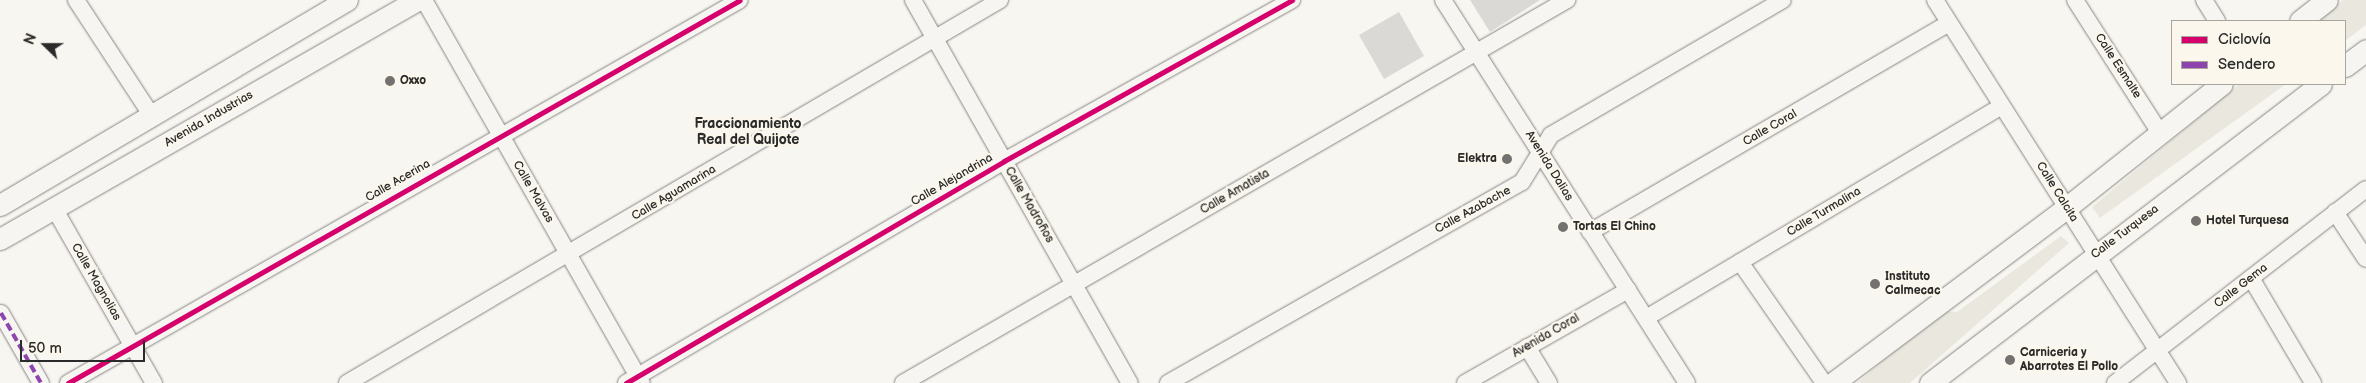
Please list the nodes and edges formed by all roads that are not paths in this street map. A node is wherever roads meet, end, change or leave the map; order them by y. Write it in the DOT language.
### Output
graph roads {
  1 [pos="76,0"];
  2 [pos="346,0"];
  3 [pos="418,0"];
  4 [pos="424,0"];
  5 [pos="740,0"];
  6 [pos="913,0"];
  7 [pos="1000,0"];
  8 [pos="1292,0"];
  9 [pos="1443,0"];
  10 [pos="1567,0"];
  11 [pos="1783,0"];
  12 [pos="1935,0"];
  13 [pos="2075,0"];
  14 [pos="2204,0"];
  15 [pos="2327,0"];
  16 [pos="2216,20"];
  17 [pos="2301,20"];
  18 [pos="1949,24"];
  19 [pos="933,36"];
  20 [pos="2366,50"];
  21 [pos="1477,53"];
  22 [pos="2346,65"];
  23 [pos="2221,85"];
  24 [pos="2320,85"];
  25 [pos="2002,106"];
  26 [pos="150,113"];
  27 [pos="2160,133"];
  28 [pos="500,134"];
  29 [pos="1540,152"];
  30 [pos="1004,161"];
  31 [pos="2366,188"];
  32 [pos="1,203"];
  33 [pos="54,208"];
  34 [pos="2066,208"];
  35 [pos="2335,212"];
  36 [pos="1590,232"];
  37 [pos="0,239"];
  38 [pos="2096,254"];
  39 [pos="569,256"];
  40 [pos="2366,259"];
  41 [pos="1740,262"];
  42 [pos="2251,278"];
  43 [pos="1074,284"];
  44 [pos="1628,290"];
  45 [pos="1,313"];
  46 [pos="1646,318"];
  47 [pos="132,346"];
  48 [pos="1527,347"];
  49 [pos="2158,350"];
  50 [pos="635,381"];
  51 [pos="41,383"];
  52 [pos="68,383"];
  53 [pos="154,383"];
  54 [pos="346,383"];
  55 [pos="903,383"];
  56 [pos="1130,383"];
  57 [pos="1168,383"];
  58 [pos="1465,383"];
  59 [pos="1549,383"];
  60 [pos="1687,383"];
  61 [pos="1824,383"];
  62 [pos="1833,383"];
  63 [pos="1930,383"];
  64 [pos="2115,383"];
  65 [pos="2178,383"];
  66 [pos="2312,383"];
  1 -- 26 [label="street"];
  2 -- 26 [label="main road"];
  3 -- 33 [label="main road, Avenida Industrias"];
  4 -- 28 [label="street, Calle Malvas"];
  5 -- 28 [label="street, Calle Acerina"];
  6 -- 19 [label="street, Calle Madroños"];
  7 -- 19 [label="street, Calle Aguamarina"];
  8 -- 30 [label="street, Calle Alejandrina"];
  9 -- 21 [label="street, Avenida Dalias"];
  10 -- 21 [label="street, Calle Amatista"];
  11 -- 29 [label="street, Calle Azabache"];
  12 -- 18 [label="street, Calle Calcita"];
  13 -- 27 [label="street, Calle Esmalte"];
  14 -- 16 [label="street"];
  15 -- 17 [label="main road"];
  18 -- 25 [label="street, Calle Calcita"];
  18 -- 36 [label="street, Calle Coral"];
  19 -- 30 [label="street, Calle Madroños"];
  19 -- 39 [label="street, Calle Aguamarina"];
  20 -- 22 [label="main road"];
  21 -- 29 [label="street, Avenida Dalias"];
  21 -- 43 [label="street, Calle Amatista"];
  23 -- 27 [label="main road"];
  24 -- 38 [label="main road, Calle Turquesa"];
  25 -- 34 [label="street, Calle Calcita"];
  25 -- 41 [label="street, Calle Turmalina"];
  26 -- 32 [label="main road"];
  27 -- 34 [label="main road"];
  28 -- 39 [label="street, Calle Malvas"];
  28 -- 47 [label="street, Calle Acerina"];
  29 -- 36 [label="street, Avenida Dalias"];
  29 -- 57 [label="street, Calle Azabache"];
  30 -- 43 [label="street, Calle Madroños"];
  30 -- 50 [label="street, Calle Alejandrina"];
  31 -- 35 [label="street, Calle Gema"];
  33 -- 37 [label="main road, Avenida Industrias"];
  33 -- 47 [label="street, Calle Magnolias"];
  34 -- 38 [label="street, Calle Calcita"];
  34 -- 62 [label="main road"];
  35 -- 40 [label="street"];
  35 -- 42 [label="street, Calle Gema"];
  36 -- 44 [label="street, Avenida Dalias"];
  38 -- 49 [label="street, Calle Calcita"];
  38 -- 63 [label="main road, Calle Turquesa"];
  39 -- 50 [label="street, Calle Malvas"];
  39 -- 54 [label="street, Calle Aguamarina"];
  41 -- 46 [label="street, Calle Turmalina"];
  41 -- 61 [label="street"];
  42 -- 49 [label="street, Calle Gema"];
  42 -- 66 [label="street"];
  43 -- 55 [label="street, Calle Amatista"];
  43 -- 56 [label="street, Calle Madroños"];
  44 -- 46 [label="street, Avenida Dalias"];
  44 -- 48 [label="street, Avenida Coral"];
  45 -- 51 [label="street"];
  46 -- 60 [label="street, Avenida Dalias"];
  47 -- 52 [label="street, Calle Acerina"];
  47 -- 53 [label="street, Calle Magnolias"];
  48 -- 58 [label="street, Avenida Coral"];
  48 -- 59 [label="street"];
  49 -- 64 [label="street, Calle Gema"];
  49 -- 65 [label="street, Calle Calcita"];
}
